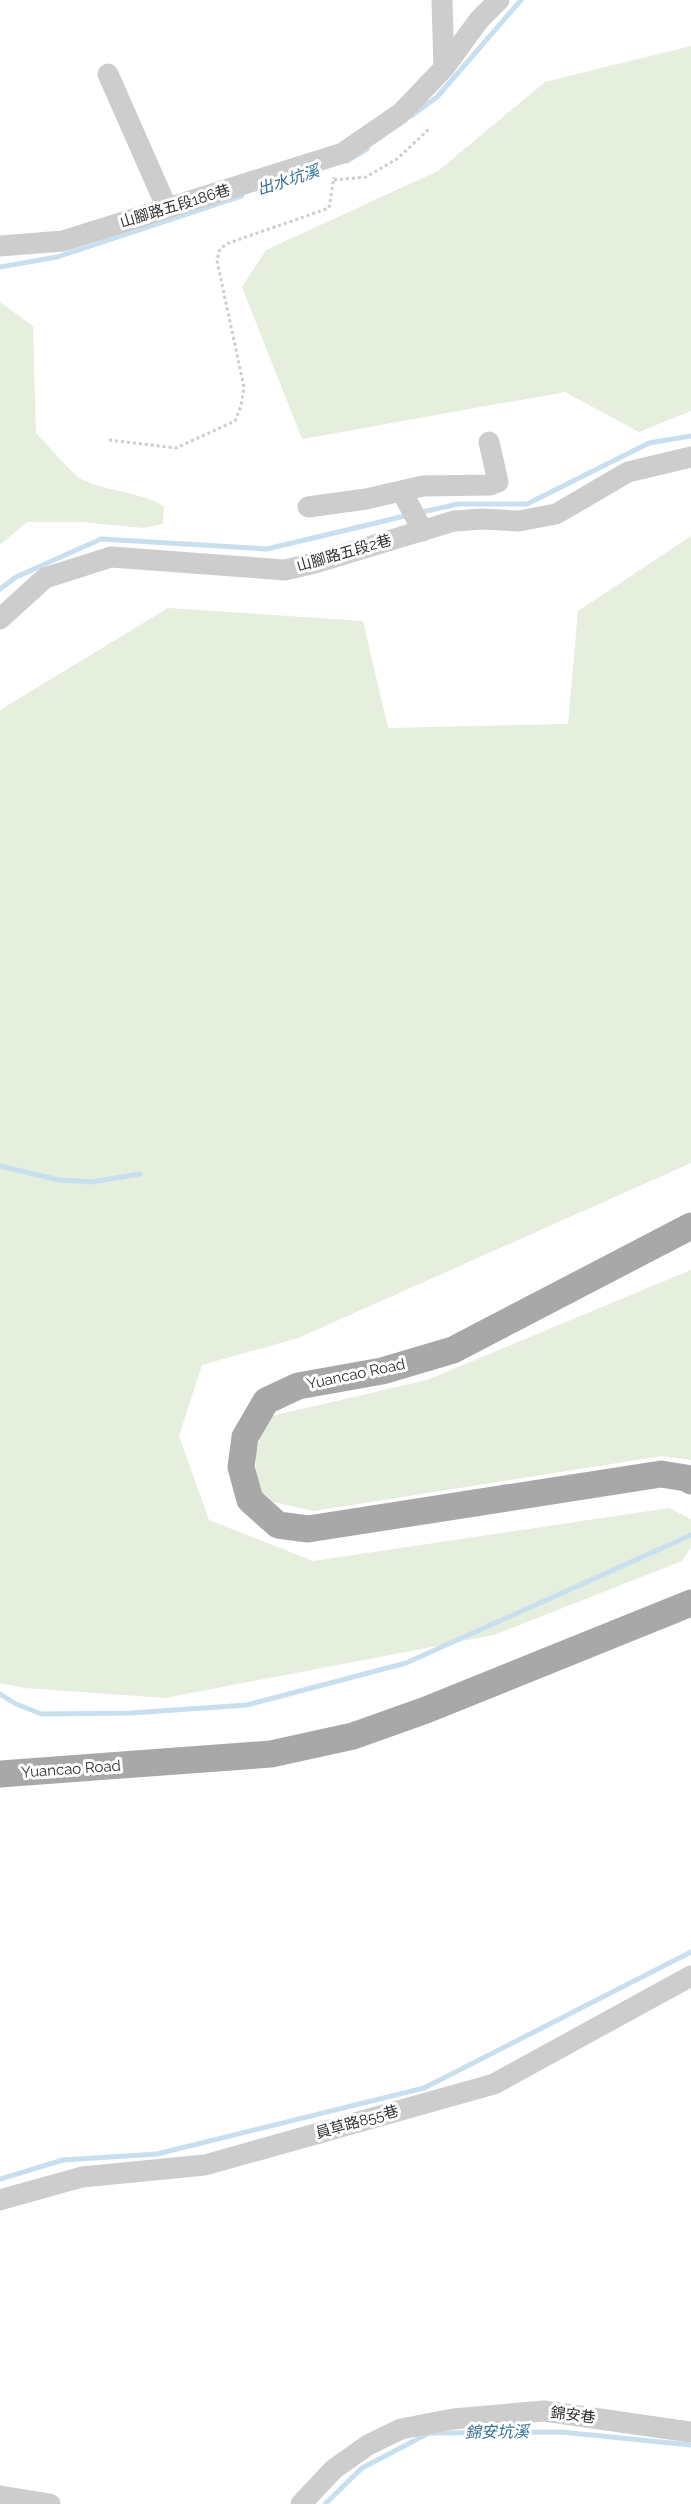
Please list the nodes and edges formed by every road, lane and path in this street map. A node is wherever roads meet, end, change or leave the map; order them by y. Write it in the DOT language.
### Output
graph roads {
  1 [pos="442,0"];
  2 [pos="499,0"];
  3 [pos="444,68"];
  4 [pos="108,74"];
  5 [pos="429,129"];
  6 [pos="167,208"];
  7 [pos="0,246"];
  8 [pos="109,440"];
  9 [pos="489,442"];
  10 [pos="691,457"];
  11 [pos="402,492"];
  12 [pos="308,507"];
  13 [pos="423,531"];
  14 [pos="0,619"];
  15 [pos="691,1226"];
  16 [pos="691,1481"];
  17 [pos="691,1603"];
  18 [pos="0,1774"];
  19 [pos="691,1976"];
  20 [pos="0,2200"];
  21 [pos="691,2432"];
  22 [pos="0,2496"];
  23 [pos="50,2504"];
  24 [pos="301,2504"];
  1 -- 3 [label="street"];
  2 -- 3 [label="street, 山腳路五段186巷"];
  3 -- 6 [label="street, 山腳路五段186巷"];
  4 -- 6 [label="street"];
  5 -- 8 [label="path"];
  6 -- 7 [label="street, 山腳路五段186巷"];
  9 -- 11 [label="street"];
  10 -- 13 [label="street, 山腳路五段2巷"];
  11 -- 12 [label="street"];
  11 -- 13 [label="street"];
  13 -- 14 [label="street, 山腳路五段2巷"];
  15 -- 16 [label="main road, Yuancao Road"];
  17 -- 18 [label="main road, Yuancao Road"];
  19 -- 20 [label="street, 員草路855巷"];
  21 -- 24 [label="street, 錦安巷"];
  22 -- 23 [label="street"];
}
